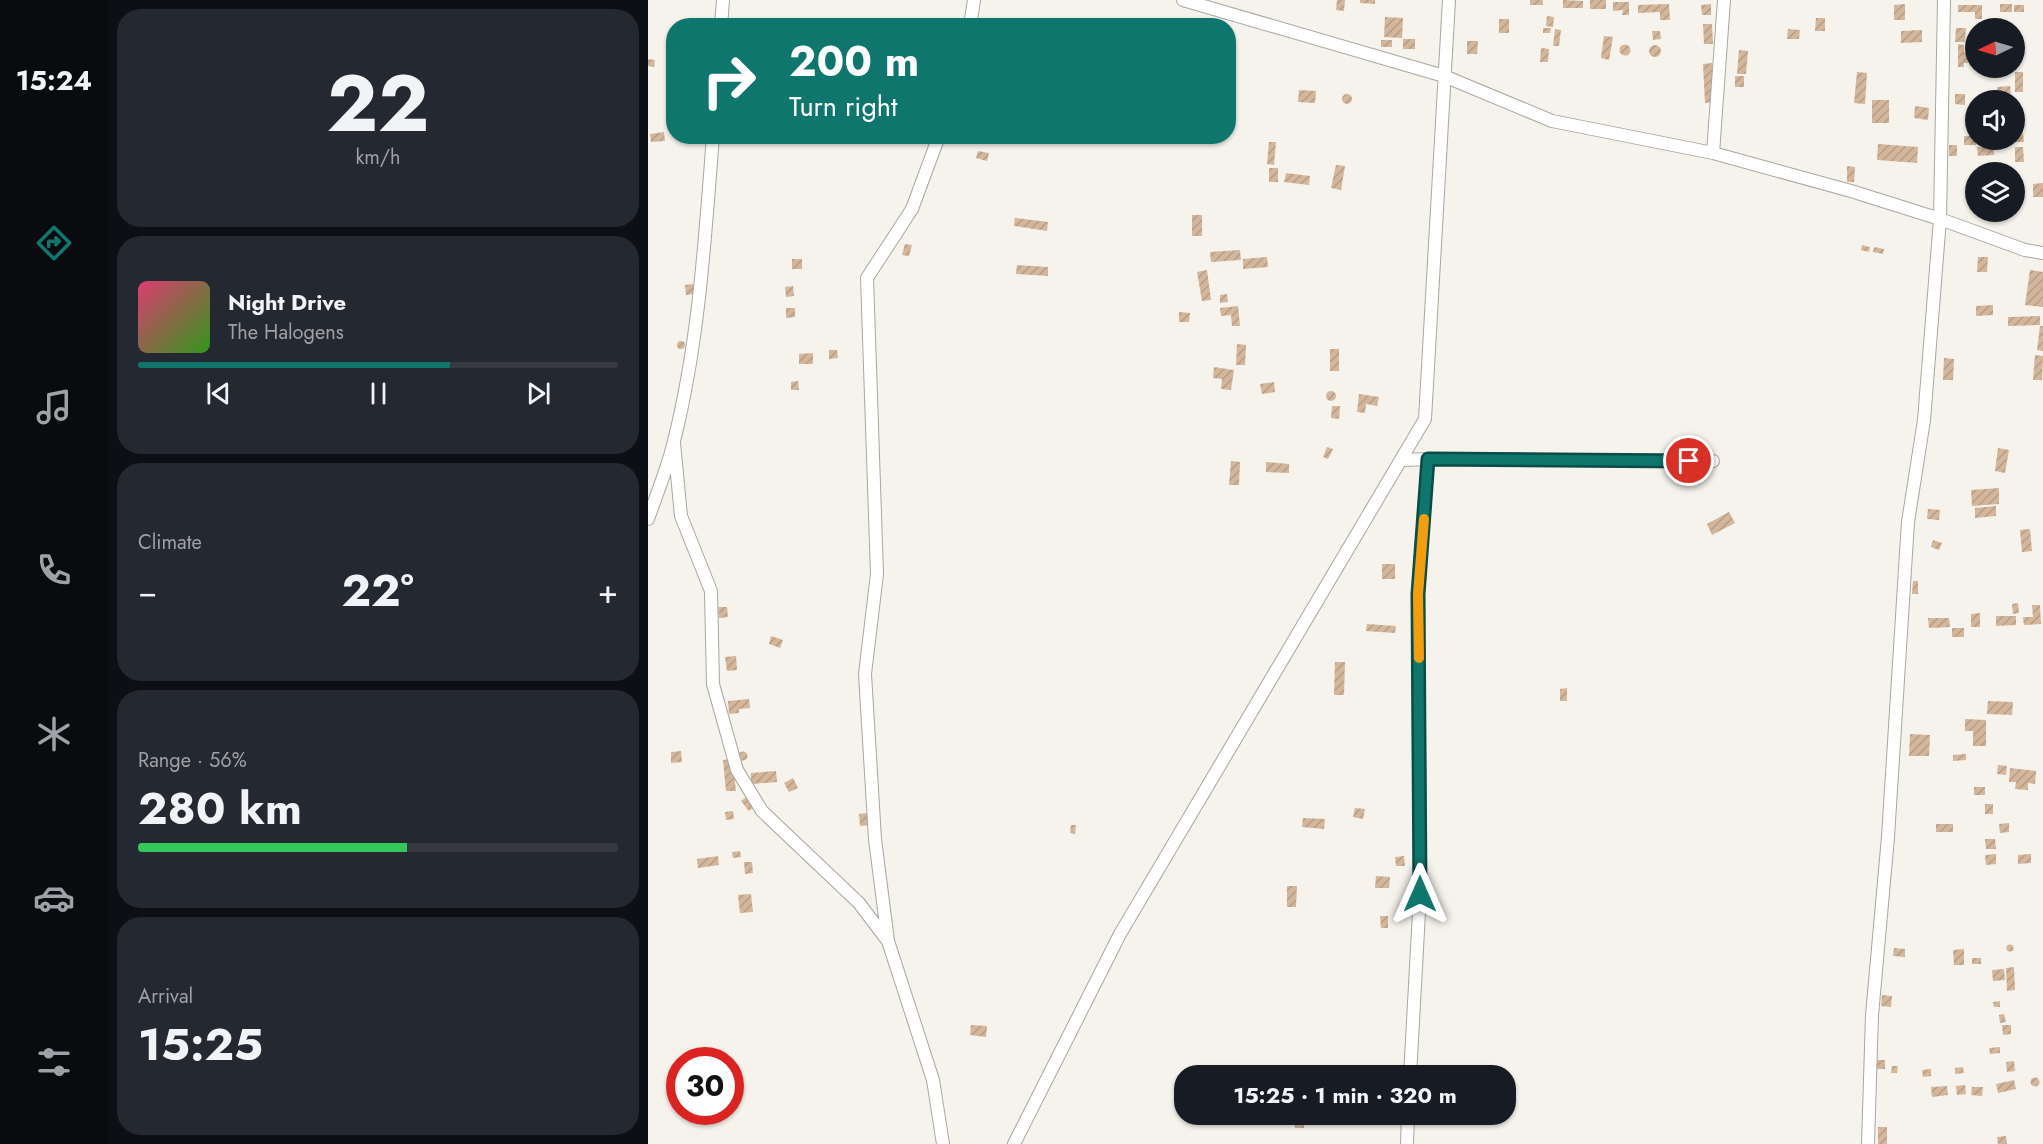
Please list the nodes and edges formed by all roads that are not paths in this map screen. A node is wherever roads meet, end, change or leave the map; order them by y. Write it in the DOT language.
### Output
graph roads {
  1 [pos="723,0"];
  2 [pos="974,0"];
  3 [pos="1185,0"];
  4 [pos="1449,0"];
  5 [pos="1724,0"];
  6 [pos="1944,0"];
  7 [pos="722,18"];
  8 [pos="971,18"];
  9 [pos="1444,76"];
  10 [pos="711,144"];
  11 [pos="936,144"];
  12 [pos="1713,153"];
  13 [pos="1940,219"];
  14 [pos="2043,253"];
  15 [pos="674,443"];
  16 [pos="1428,459"];
  17 [pos="1403,460"];
  18 [pos="1713,461"];
  19 [pos="648,519"];
  20 [pos="888,941"];
  21 [pos="1411,1065"];
  22 [pos="1408,1125"];
  23 [pos="944,1144"];
  24 [pos="1014,1144"];
  25 [pos="1407,1144"];
  26 [pos="1868,1144"];
  1 -- 7 [label="street"];
  2 -- 8 [label="street"];
  3 -- 9 [label="street"];
  4 -- 9 [label="street"];
  5 -- 12 [label="street"];
  6 -- 13 [label="street"];
  9 -- 12 [label="street"];
  9 -- 17 [label="street"];
  10 -- 15 [label="street"];
  11 -- 20 [label="street"];
  12 -- 13 [label="street"];
  13 -- 14 [label="street"];
  13 -- 26 [label="street"];
  15 -- 19 [label="street"];
  15 -- 20 [label="street"];
  16 -- 17 [label="street"];
  16 -- 18 [label="street"];
  16 -- 21 [label="street"];
  17 -- 24 [label="street"];
  20 -- 23 [label="street"];
  22 -- 25 [label="street"];
}
